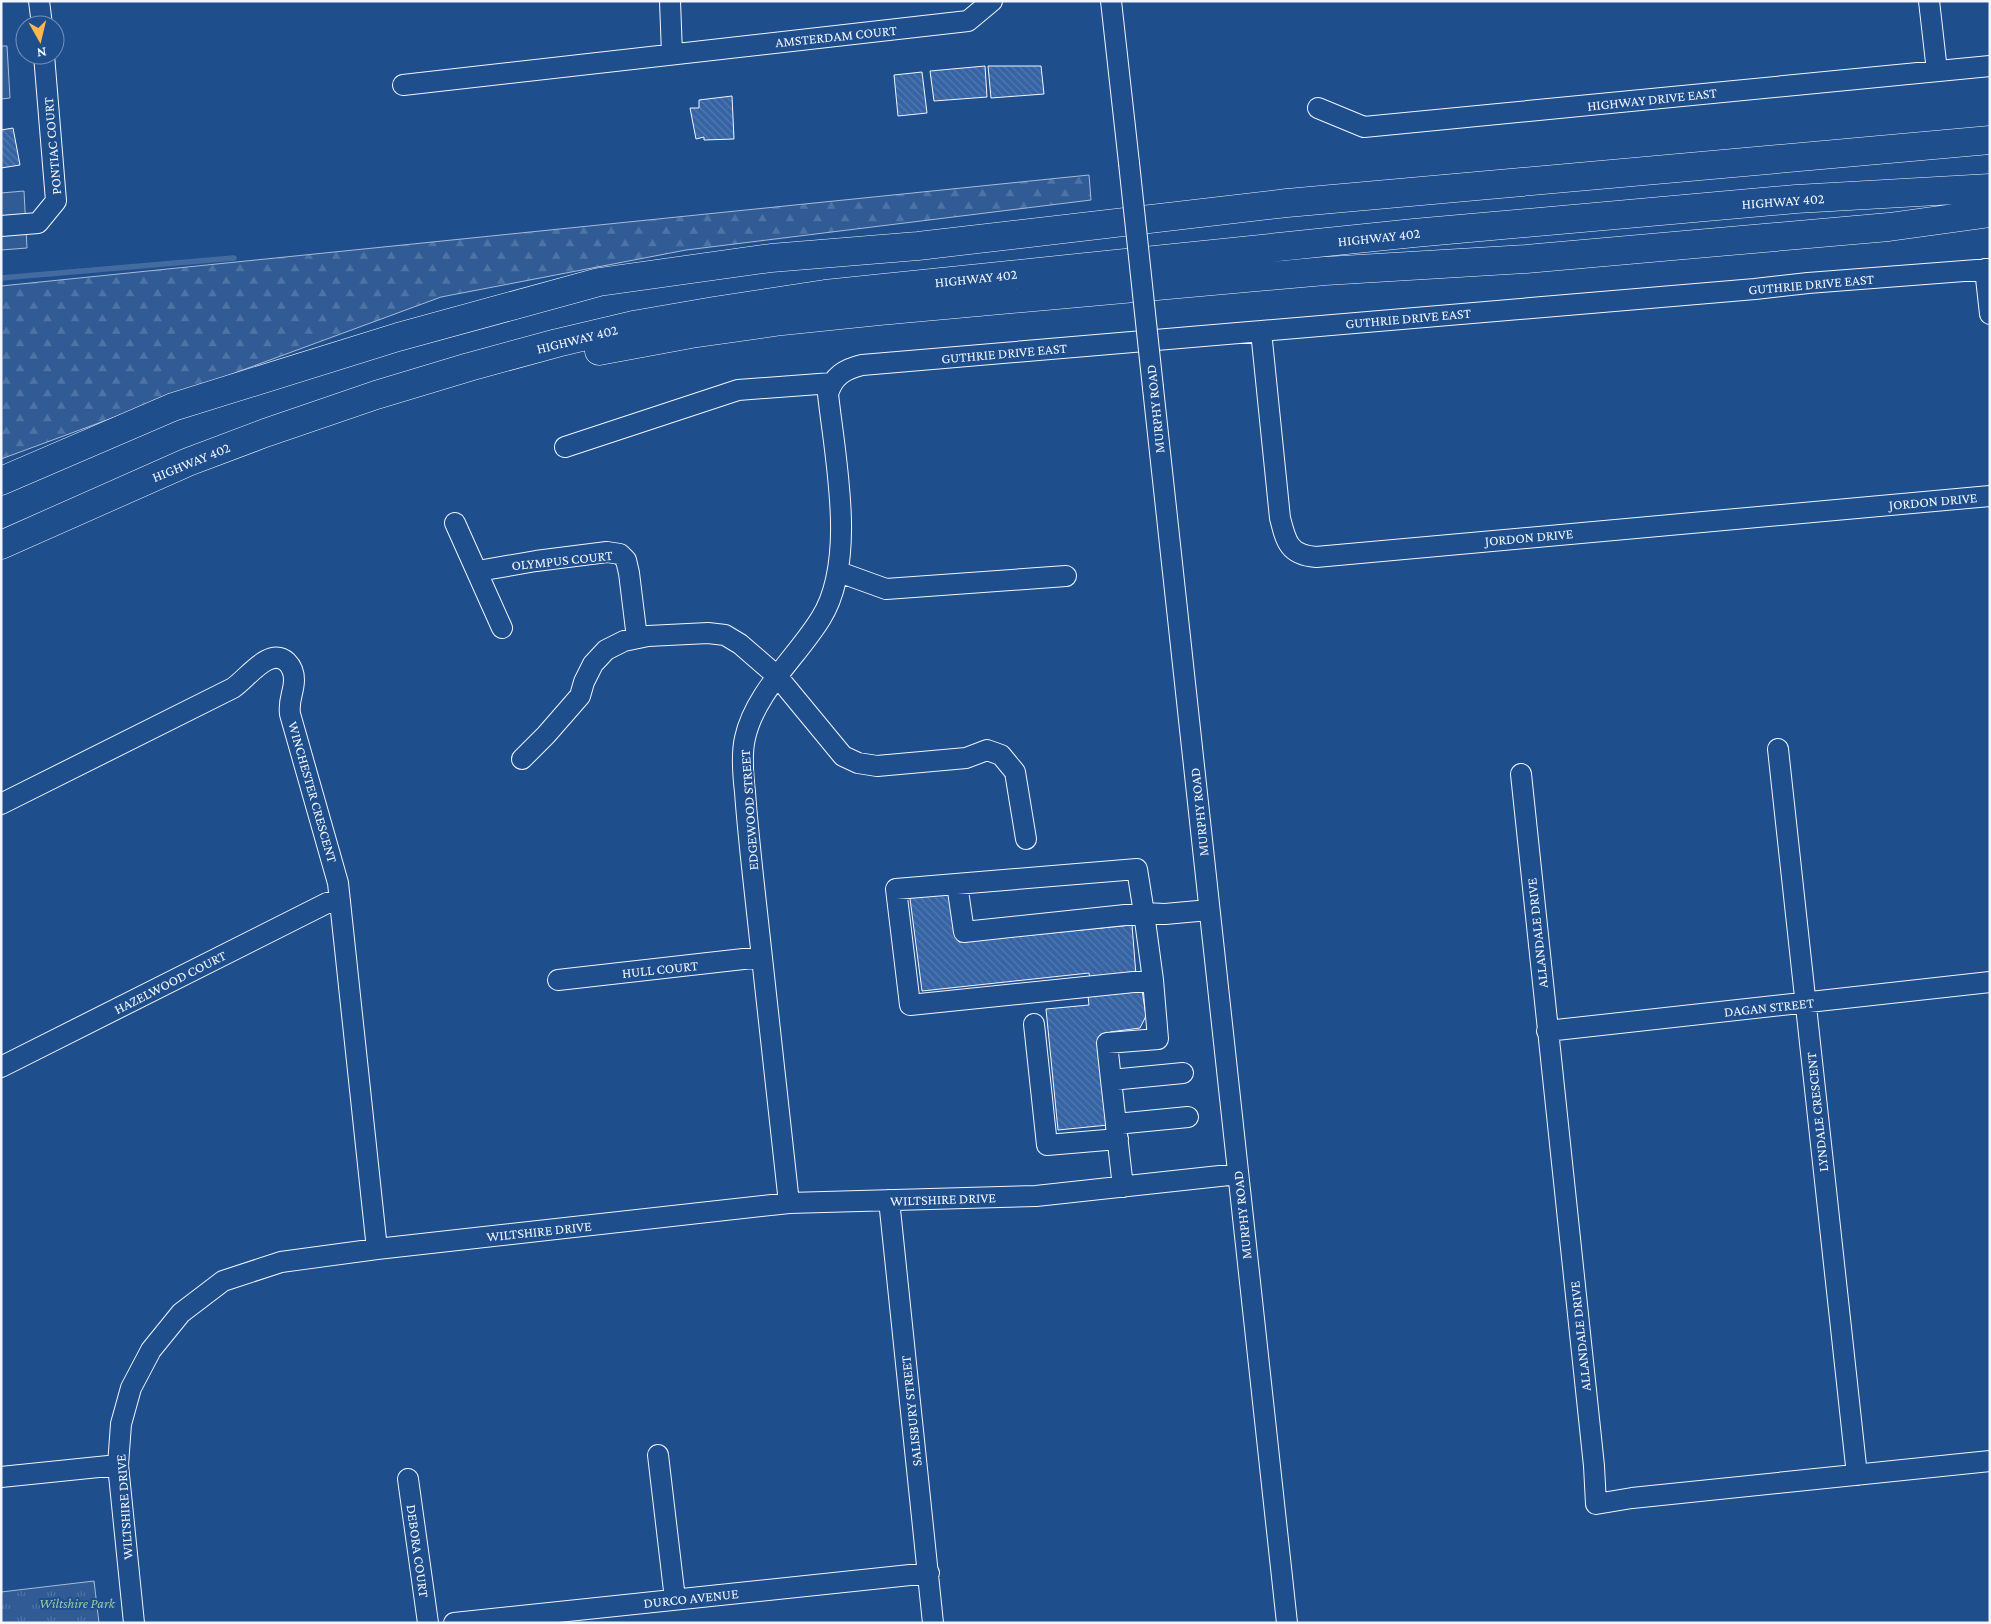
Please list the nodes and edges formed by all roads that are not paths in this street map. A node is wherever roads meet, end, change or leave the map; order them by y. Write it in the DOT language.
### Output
graph roads {
  1 [pos="39,1"];
  2 [pos="670,1"];
  3 [pos="992,1"];
  4 [pos="1111,1"];
  5 [pos="1929,1"];
  6 [pos="41,15"];
  7 [pos="672,54"];
  8 [pos="45,65"];
  9 [pos="1990,66"];
  10 [pos="1937,71"];
  11 [pos="403,85"];
  12 [pos="1318,108"];
  13 [pos="1990,121"];
  14 [pos="1990,140"];
  15 [pos="1990,175"];
  16 [pos="1990,188"];
  17 [pos="1796,199"];
  18 [pos="1287,203"];
  19 [pos="1990,213"];
  20 [pos="1990,223"];
  21 [pos="1,226"];
  22 [pos="1889,226"];
  23 [pos="1988,269"];
  24 [pos="1990,314"];
  25 [pos="1261,331"];
  26 [pos="832,383"];
  27 [pos="265,433"];
  28 [pos="565,447"];
  29 [pos="1,481"];
  30 [pos="1990,496"];
  31 [pos="455,523"];
  32 [pos="1,545"];
  33 [pos="478,571"];
  34 [pos="839,572"];
  35 [pos="1066,576"];
  36 [pos="502,628"];
  37 [pos="638,638"];
  38 [pos="777,676"];
  39 [pos="1778,749"];
  40 [pos="522,759"];
  41 [pos="1521,774"];
  42 [pos="1,804"];
  43 [pos="1026,840"];
  44 [pos="957,884"];
  45 [pos="340,901"];
  46 [pos="1209,910"];
  47 [pos="1144,913"];
  48 [pos="761,957"];
  49 [pos="558,980"];
  50 [pos="1153,980"];
  51 [pos="1990,982"];
  52 [pos="1805,1003"];
  53 [pos="1034,1024"];
  54 [pos="1547,1031"];
  55 [pos="1,1067"];
  56 [pos="1183,1073"];
  57 [pos="1111,1080"];
  58 [pos="1188,1117"];
  59 [pos="1117,1131"];
  60 [pos="1238,1174"];
  61 [pos="1123,1187"];
  62 [pos="889,1200"];
  63 [pos="789,1203"];
  64 [pos="377,1249"];
  65 [pos="658,1455"];
  66 [pos="1990,1461"];
  67 [pos="118,1465"];
  68 [pos="1857,1475"];
  69 [pos="1,1476"];
  70 [pos="408,1479"];
  71 [pos="929,1573"];
  72 [pos="675,1599"];
  73 [pos="134,1623"];
  74 [pos="428,1623"];
  75 [pos="454,1623"];
  76 [pos="934,1623"];
  77 [pos="1286,1623"];
  1 -- 6 [label="street"];
  2 -- 7 [label="street"];
  3 -- 7 [label="street, AMSTERDAM COURT"];
  4 -- 46 [label="street, MURPHY ROAD, bridge"];
  5 -- 10 [label="street"];
  7 -- 11 [label="street, AMSTERDAM COURT"];
  8 -- 21 [label="street, PONTIAC COURT"];
  9 -- 10 [label="street, HIGHWAY DRIVE EAST"];
  10 -- 12 [label="street, HIGHWAY DRIVE EAST"];
  13 -- 18 [label="highway"];
  14 -- 18 [label="highway"];
  15 -- 17 [label="highway"];
  16 -- 17 [label="highway, HIGHWAY 402"];
  17 -- 27 [label="highway, HIGHWAY 402"];
  18 -- 29 [label="highway"];
  19 -- 22 [label="highway"];
  20 -- 22 [label="highway"];
  22 -- 27 [label="highway"];
  23 -- 24 [label="street"];
  23 -- 25 [label="street, GUTHRIE DRIVE EAST"];
  25 -- 26 [label="street, GUTHRIE DRIVE EAST"];
  25 -- 30 [label="street, JORDON DRIVE"];
  26 -- 28 [label="street"];
  26 -- 34 [label="street, EDGEWOOD STREET"];
  27 -- 32 [label="highway, HIGHWAY 402"];
  31 -- 33 [label="street"];
  33 -- 36 [label="street"];
  33 -- 37 [label="street, OLYMPUS COURT"];
  34 -- 35 [label="street"];
  34 -- 38 [label="street, EDGEWOOD STREET"];
  37 -- 38 [label="street"];
  37 -- 40 [label="street"];
  38 -- 43 [label="street"];
  38 -- 48 [label="street, EDGEWOOD STREET"];
  39 -- 52 [label="street, LYNDALE CRESCENT"];
  41 -- 54 [label="street, ALLANDALE DRIVE"];
  42 -- 45 [label="street, WINCHESTER CRESCENT"];
  44 -- 47 [label="street"];
  44 -- 47 [label="street"];
  44 -- 50 [label="street"];
  45 -- 55 [label="street, HAZELWOOD COURT"];
  45 -- 64 [label="street, WINCHESTER CRESCENT"];
  46 -- 47 [label="street"];
  46 -- 60 [label="street, MURPHY ROAD"];
  47 -- 50 [label="street"];
  48 -- 49 [label="street, HULL COURT"];
  48 -- 63 [label="street, EDGEWOOD STREET"];
  50 -- 57 [label="street"];
  51 -- 52 [label="street, DAGAN STREET"];
  52 -- 54 [label="street, DAGAN STREET"];
  52 -- 68 [label="street, LYNDALE CRESCENT"];
  53 -- 59 [label="street"];
  54 -- 68 [label="street, ALLANDALE DRIVE"];
  56 -- 57 [label="street"];
  57 -- 59 [label="street"];
  58 -- 59 [label="street"];
  59 -- 61 [label="street"];
  60 -- 61 [label="street, WILTSHIRE DRIVE"];
  60 -- 77 [label="street, MURPHY ROAD"];
  61 -- 62 [label="street, WILTSHIRE DRIVE"];
  62 -- 63 [label="street, WILTSHIRE DRIVE"];
  62 -- 71 [label="street, SALISBURY STREET"];
  63 -- 64 [label="street, WILTSHIRE DRIVE"];
  64 -- 67 [label="street, WILTSHIRE DRIVE"];
  65 -- 72 [label="street"];
  66 -- 68 [label="street, ALLANDALE DRIVE"];
  67 -- 69 [label="street"];
  67 -- 73 [label="street, WILTSHIRE DRIVE"];
  70 -- 74 [label="street, DEBORA COURT"];
  71 -- 72 [label="street, DURCO AVENUE"];
  71 -- 76 [label="street, SALISBURY STREET"];
  72 -- 75 [label="street, DURCO AVENUE"];
}
